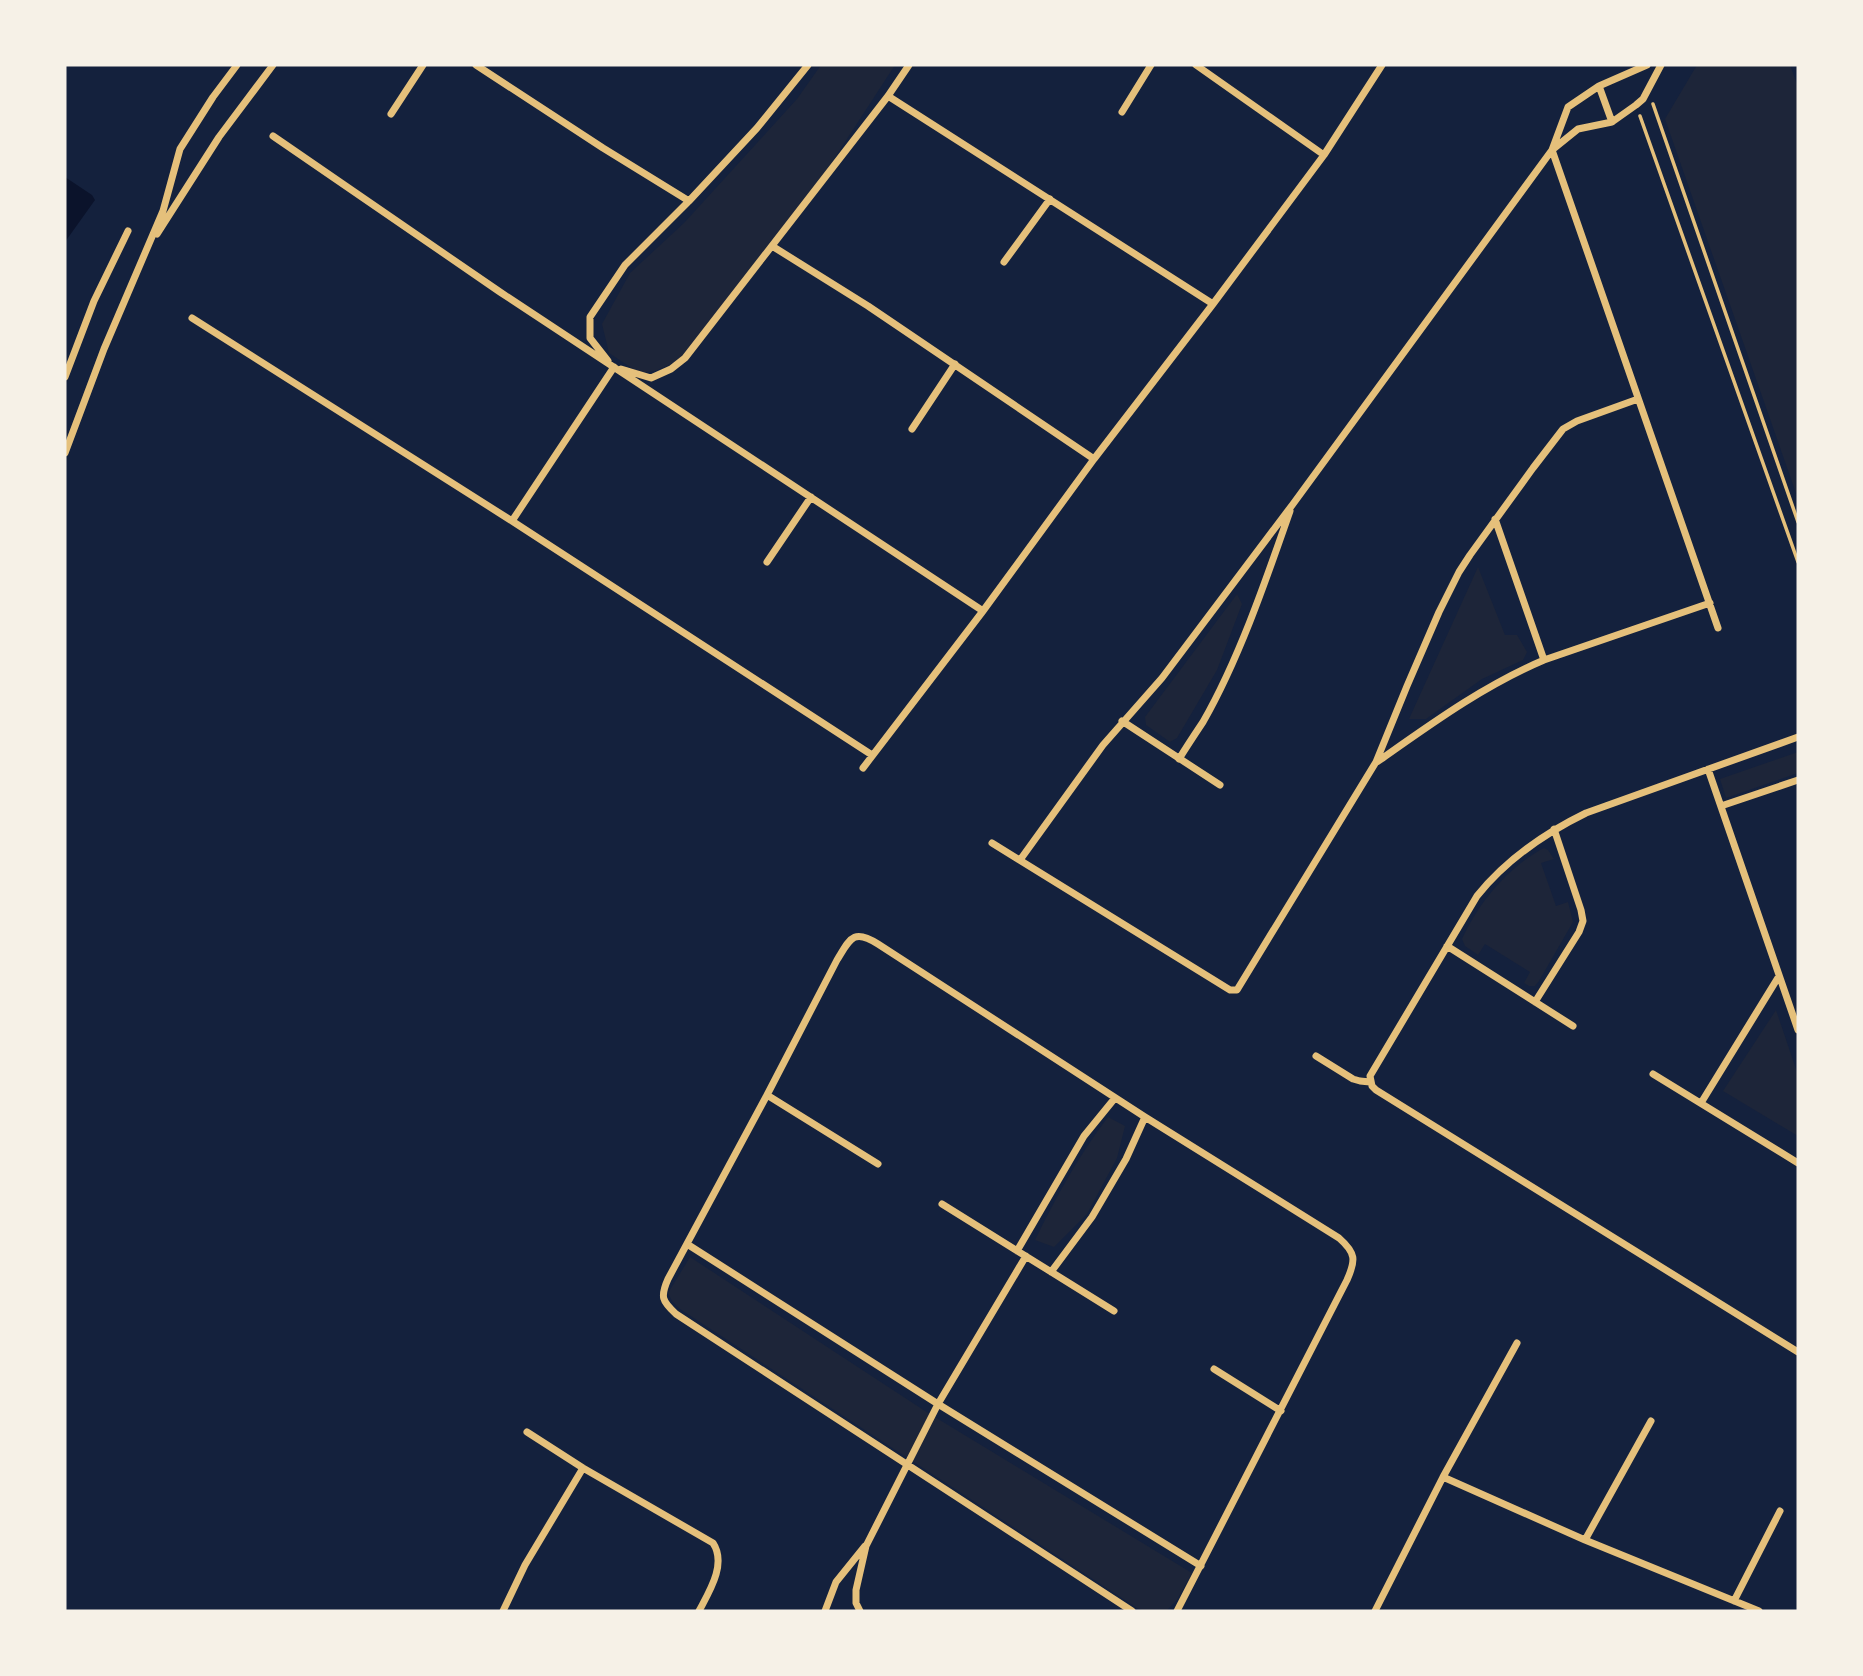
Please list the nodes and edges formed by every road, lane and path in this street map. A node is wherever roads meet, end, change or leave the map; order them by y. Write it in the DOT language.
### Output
graph roads {
  1 [pos="237,65"];
  2 [pos="274,65"];
  3 [pos="423,65"];
  4 [pos="476,65"];
  5 [pos="808,65"];
  6 [pos="909,65"];
  7 [pos="1151,65"];
  8 [pos="1196,65"];
  9 [pos="1382,65"];
  10 [pos="1647,65"];
  11 [pos="1661,65"];
  12 [pos="1599,86"];
  13 [pos="1648,90"];
  14 [pos="888,96"];
  15 [pos="1636,105"];
  16 [pos="1122,112"];
  17 [pos="391,114"];
  18 [pos="1612,122"];
  19 [pos="273,136"];
  20 [pos="1552,150"];
  21 [pos="1324,155"];
  22 [pos="1050,199"];
  23 [pos="688,201"];
  24 [pos="128,231"];
  25 [pos="772,246"];
  26 [pos="147,250"];
  27 [pos="1004,262"];
  28 [pos="1213,304"];
  29 [pos="192,318"];
  30 [pos="955,364"];
  31 [pos="614,367"];
  32 [pos="65,377"];
  33 [pos="1638,399"];
  34 [pos="912,429"];
  35 [pos="65,453"];
  36 [pos="1094,459"];
  37 [pos="811,498"];
  38 [pos="1293,504"];
  39 [pos="1495,519"];
  40 [pos="512,521"];
  41 [pos="1798,522"];
  42 [pos="767,562"];
  43 [pos="1798,562"];
  44 [pos="1710,603"];
  45 [pos="983,611"];
  46 [pos="1718,628"];
  47 [pos="1544,660"];
  48 [pos="1122,721"];
  49 [pos="1798,737"];
  50 [pos="872,755"];
  51 [pos="1179,758"];
  52 [pos="1376,762"];
  53 [pos="863,768"];
  54 [pos="1708,769"];
  55 [pos="1798,780"];
  56 [pos="1220,785"];
  57 [pos="1721,806"];
  58 [pos="1555,830"];
  59 [pos="992,843"];
  60 [pos="1020,860"];
  61 [pos="1447,946"];
  62 [pos="1779,976"];
  63 [pos="1535,1002"];
  64 [pos="1573,1026"];
  65 [pos="1798,1030"];
  66 [pos="1316,1056"];
  67 [pos="1653,1074"];
  68 [pos="1370,1082"];
  69 [pos="767,1095"];
  70 [pos="1115,1098"];
  71 [pos="1701,1103"];
  72 [pos="1145,1118"];
  73 [pos="1798,1163"];
  74 [pos="878,1164"];
  75 [pos="942,1205"];
  76 [pos="687,1244"];
  77 [pos="1017,1251"];
  78 [pos="1026,1256"];
  79 [pos="1051,1272"];
  80 [pos="1114,1311"];
  81 [pos="1517,1343"];
  82 [pos="1798,1352"];
  83 [pos="1213,1369"];
  84 [pos="938,1404"];
  85 [pos="1281,1411"];
  86 [pos="1651,1422"];
  87 [pos="527,1432"];
  88 [pos="906,1463"];
  89 [pos="583,1468"];
  90 [pos="1443,1477"];
  91 [pos="1780,1511"];
  92 [pos="1584,1540"];
  93 [pos="866,1546"];
  94 [pos="1201,1566"];
  95 [pos="1734,1601"];
  96 [pos="503,1611"];
  97 [pos="699,1611"];
  98 [pos="825,1611"];
  99 [pos="860,1611"];
  100 [pos="1132,1611"];
  101 [pos="1177,1611"];
  102 [pos="1375,1611"];
  103 [pos="1759,1611"];
  1 -- 26 [label="street"];
  2 -- 26 [label="street"];
  3 -- 17 [label="street"];
  4 -- 23 [label="street"];
  5 -- 23 [label="street"];
  6 -- 14 [label="street"];
  7 -- 16 [label="street"];
  8 -- 21 [label="street"];
  9 -- 21 [label="street"];
  10 -- 12 [label="street"];
  11 -- 13 [label="street"];
  12 -- 18 [label="street"];
  12 -- 20 [label="street"];
  13 -- 15 [label="street"];
  13 -- 41 [label="path"];
  14 -- 22 [label="street"];
  14 -- 25 [label="street"];
  15 -- 18 [label="street"];
  15 -- 43 [label="path"];
  18 -- 20 [label="street"];
  19 -- 31 [label="street"];
  20 -- 33 [label="street"];
  20 -- 38 [label="street"];
  21 -- 28 [label="street"];
  22 -- 27 [label="street"];
  22 -- 28 [label="street"];
  23 -- 31 [label="street"];
  24 -- 32 [label="street"];
  25 -- 30 [label="street"];
  25 -- 31 [label="street"];
  26 -- 35 [label="street"];
  28 -- 36 [label="street"];
  29 -- 40 [label="street"];
  30 -- 34 [label="street"];
  30 -- 36 [label="street"];
  31 -- 37 [label="street"];
  31 -- 40 [label="street"];
  33 -- 39 [label="street"];
  33 -- 44 [label="street"];
  36 -- 45 [label="street"];
  37 -- 42 [label="street"];
  37 -- 45 [label="street"];
  38 -- 48 [label="street"];
  38 -- 51 [label="street"];
  39 -- 47 [label="street"];
  39 -- 52 [label="street"];
  40 -- 50 [label="street"];
  44 -- 46 [label="street"];
  44 -- 47 [label="street"];
  45 -- 50 [label="street"];
  47 -- 52 [label="street"];
  48 -- 51 [label="street"];
  48 -- 60 [label="street"];
  49 -- 54 [label="street"];
  50 -- 53 [label="street"];
  51 -- 56 [label="street"];
  52 -- 60 [label="street"];
  54 -- 57 [label="street"];
  54 -- 58 [label="street"];
  55 -- 57 [label="street"];
  57 -- 62 [label="street"];
  58 -- 61 [label="street"];
  58 -- 63 [label="street"];
  59 -- 60 [label="street"];
  61 -- 63 [label="street"];
  61 -- 68 [label="street"];
  62 -- 65 [label="street"];
  62 -- 71 [label="street"];
  63 -- 64 [label="street"];
  66 -- 68 [label="street"];
  67 -- 71 [label="street"];
  68 -- 82 [label="street"];
  69 -- 70 [label="street"];
  69 -- 74 [label="street"];
  69 -- 76 [label="street"];
  70 -- 72 [label="street"];
  70 -- 77 [label="street"];
  71 -- 73 [label="street"];
  72 -- 79 [label="street"];
  72 -- 85 [label="street"];
  75 -- 77 [label="street"];
  76 -- 84 [label="street"];
  76 -- 88 [label="street"];
  77 -- 78 [label="street"];
  78 -- 79 [label="street"];
  78 -- 84 [label="street"];
  79 -- 80 [label="street"];
  81 -- 90 [label="street"];
  83 -- 85 [label="street"];
  84 -- 88 [label="street"];
  84 -- 94 [label="street"];
  85 -- 94 [label="street"];
  86 -- 92 [label="street"];
  87 -- 89 [label="street"];
  88 -- 93 [label="street"];
  88 -- 100 [label="street"];
  89 -- 96 [label="street"];
  89 -- 97 [label="street"];
  90 -- 92 [label="street"];
  90 -- 102 [label="street"];
  91 -- 95 [label="street"];
  92 -- 95 [label="street"];
  93 -- 98 [label="street"];
  93 -- 99 [label="street"];
  94 -- 101 [label="street"];
  95 -- 103 [label="street"];
}
